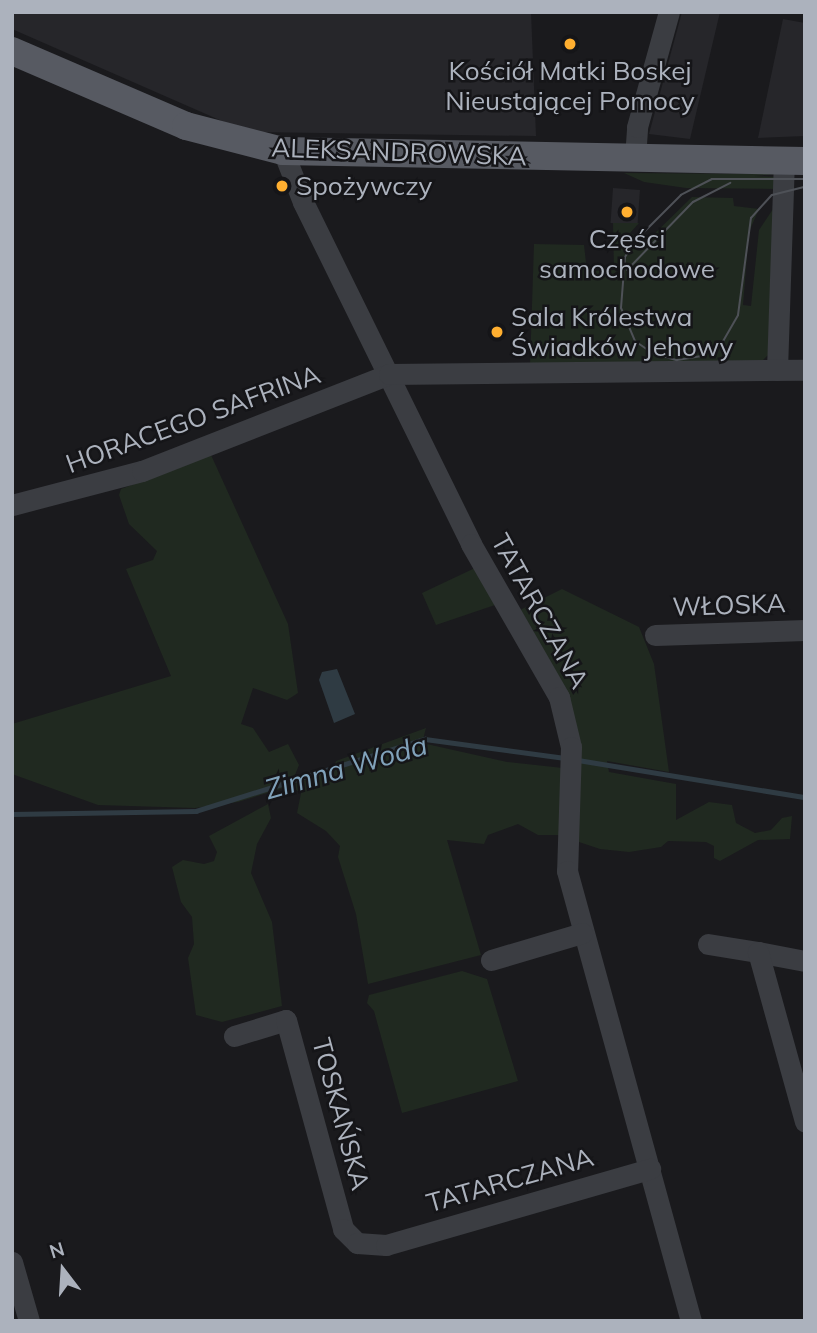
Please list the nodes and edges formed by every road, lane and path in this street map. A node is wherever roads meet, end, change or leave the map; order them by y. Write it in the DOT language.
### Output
graph roads {
  1 [pos="669,12"];
  2 [pos="12,51"];
  3 [pos="283,151"];
  4 [pos="635,158"];
  5 [pos="794,160"];
  6 [pos="777,370"];
  7 [pos="805,370"];
  8 [pos="389,374"];
  9 [pos="429,376"];
  10 [pos="407,412"];
  11 [pos="12,505"];
  12 [pos="805,630"];
  13 [pos="655,635"];
  14 [pos="582,933"];
  15 [pos="708,944"];
  16 [pos="758,952"];
  17 [pos="491,960"];
  18 [pos="805,961"];
  19 [pos="234,1036"];
  20 [pos="805,1122"];
  21 [pos="650,1169"];
  22 [pos="386,1245"];
  23 [pos="12,1262"];
  24 [pos="29,1321"];
  25 [pos="691,1321"];
  1 -- 4 [label="street"];
  2 -- 3 [label="main road, ALEKSANDROWSKA"];
  3 -- 4 [label="main road, ALEKSANDROWSKA"];
  3 -- 8 [label="street, TATARCZANA"];
  4 -- 5 [label="main road, ALEKSANDROWSKA"];
  5 -- 6 [label="street"];
  6 -- 7 [label="street"];
  6 -- 9 [label="street"];
  8 -- 9 [label="street"];
  8 -- 10 [label="street, TATARCZANA"];
  8 -- 11 [label="street, HORACEGO SAFRINA"];
  9 -- 10 [label="street"];
  10 -- 14 [label="street, TATARCZANA"];
  12 -- 13 [label="street, WŁOSKA"];
  14 -- 17 [label="street"];
  14 -- 21 [label="street, TATARCZANA"];
  15 -- 16 [label="street"];
  16 -- 18 [label="street"];
  16 -- 20 [label="street"];
  19 -- 22 [label="street, TOSKAŃSKA"];
  21 -- 22 [label="street, TATARCZANA"];
  21 -- 25 [label="street, TATARCZANA"];
  23 -- 24 [label="street"];
}
